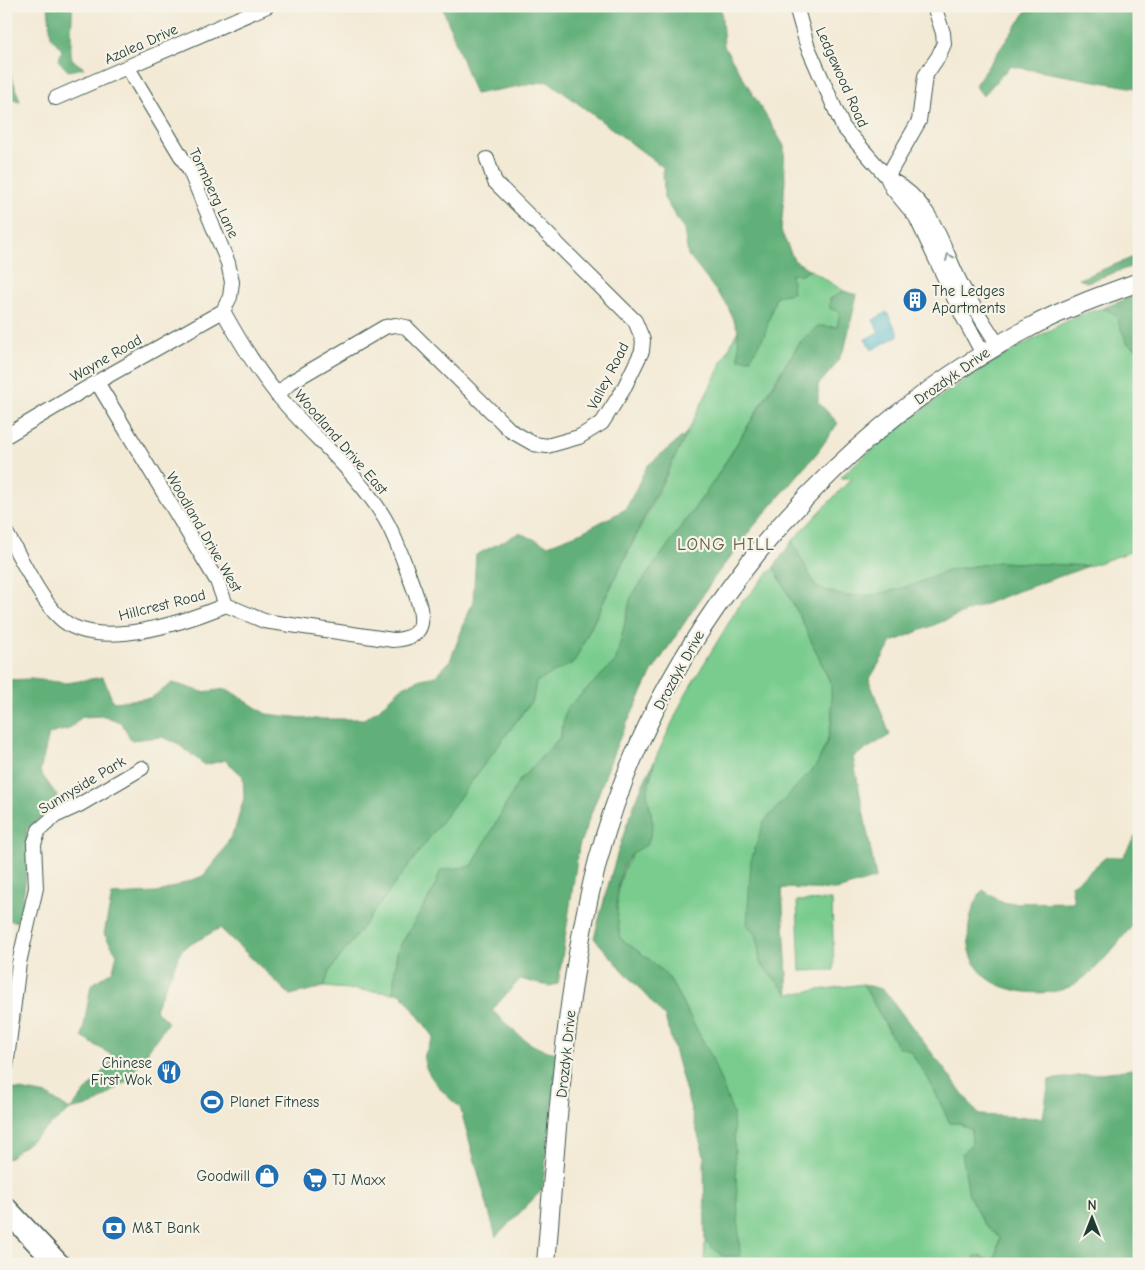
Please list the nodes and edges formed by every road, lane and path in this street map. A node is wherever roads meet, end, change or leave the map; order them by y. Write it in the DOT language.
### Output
graph roads {
  1 [pos="267,6"];
  2 [pos="796,6"];
  3 [pos="934,6"];
  4 [pos="128,68"];
  5 [pos="56,98"];
  6 [pos="487,159"];
  7 [pos="887,177"];
  8 [pos="1139,282"];
  9 [pos="223,311"];
  10 [pos="990,350"];
  11 [pos="96,382"];
  12 [pos="277,394"];
  13 [pos="6,436"];
  14 [pos="6,533"];
  15 [pos="226,605"];
  16 [pos="419,632"];
  17 [pos="142,768"];
  18 [pos="6,1067"];
  19 [pos="6,1209"];
  20 [pos="58,1264"];
  21 [pos="546,1264"];
  1 -- 4 [label="street, Azalea Drive"];
  2 -- 7 [label="street, Ledgewood Road"];
  3 -- 7 [label="street"];
  4 -- 5 [label="street, Azalea Drive"];
  4 -- 9 [label="street, Tormberg Lane"];
  6 -- 12 [label="street, Valley Road"];
  7 -- 10 [label="street, Ledgewood Road"];
  8 -- 10 [label="street, Drozdyk Drive"];
  9 -- 11 [label="street, Wayne Road"];
  9 -- 12 [label="street, Woodland Drive East"];
  10 -- 21 [label="street, Drozdyk Drive"];
  11 -- 13 [label="street, Wayne Road"];
  11 -- 15 [label="street, Woodland Drive West"];
  12 -- 16 [label="street, Woodland Drive East"];
  14 -- 15 [label="street, Hillcrest Road"];
  15 -- 16 [label="street, Woodland Drive West"];
  17 -- 18 [label="street, Sunnyside Park"];
  19 -- 20 [label="main road"];
}
